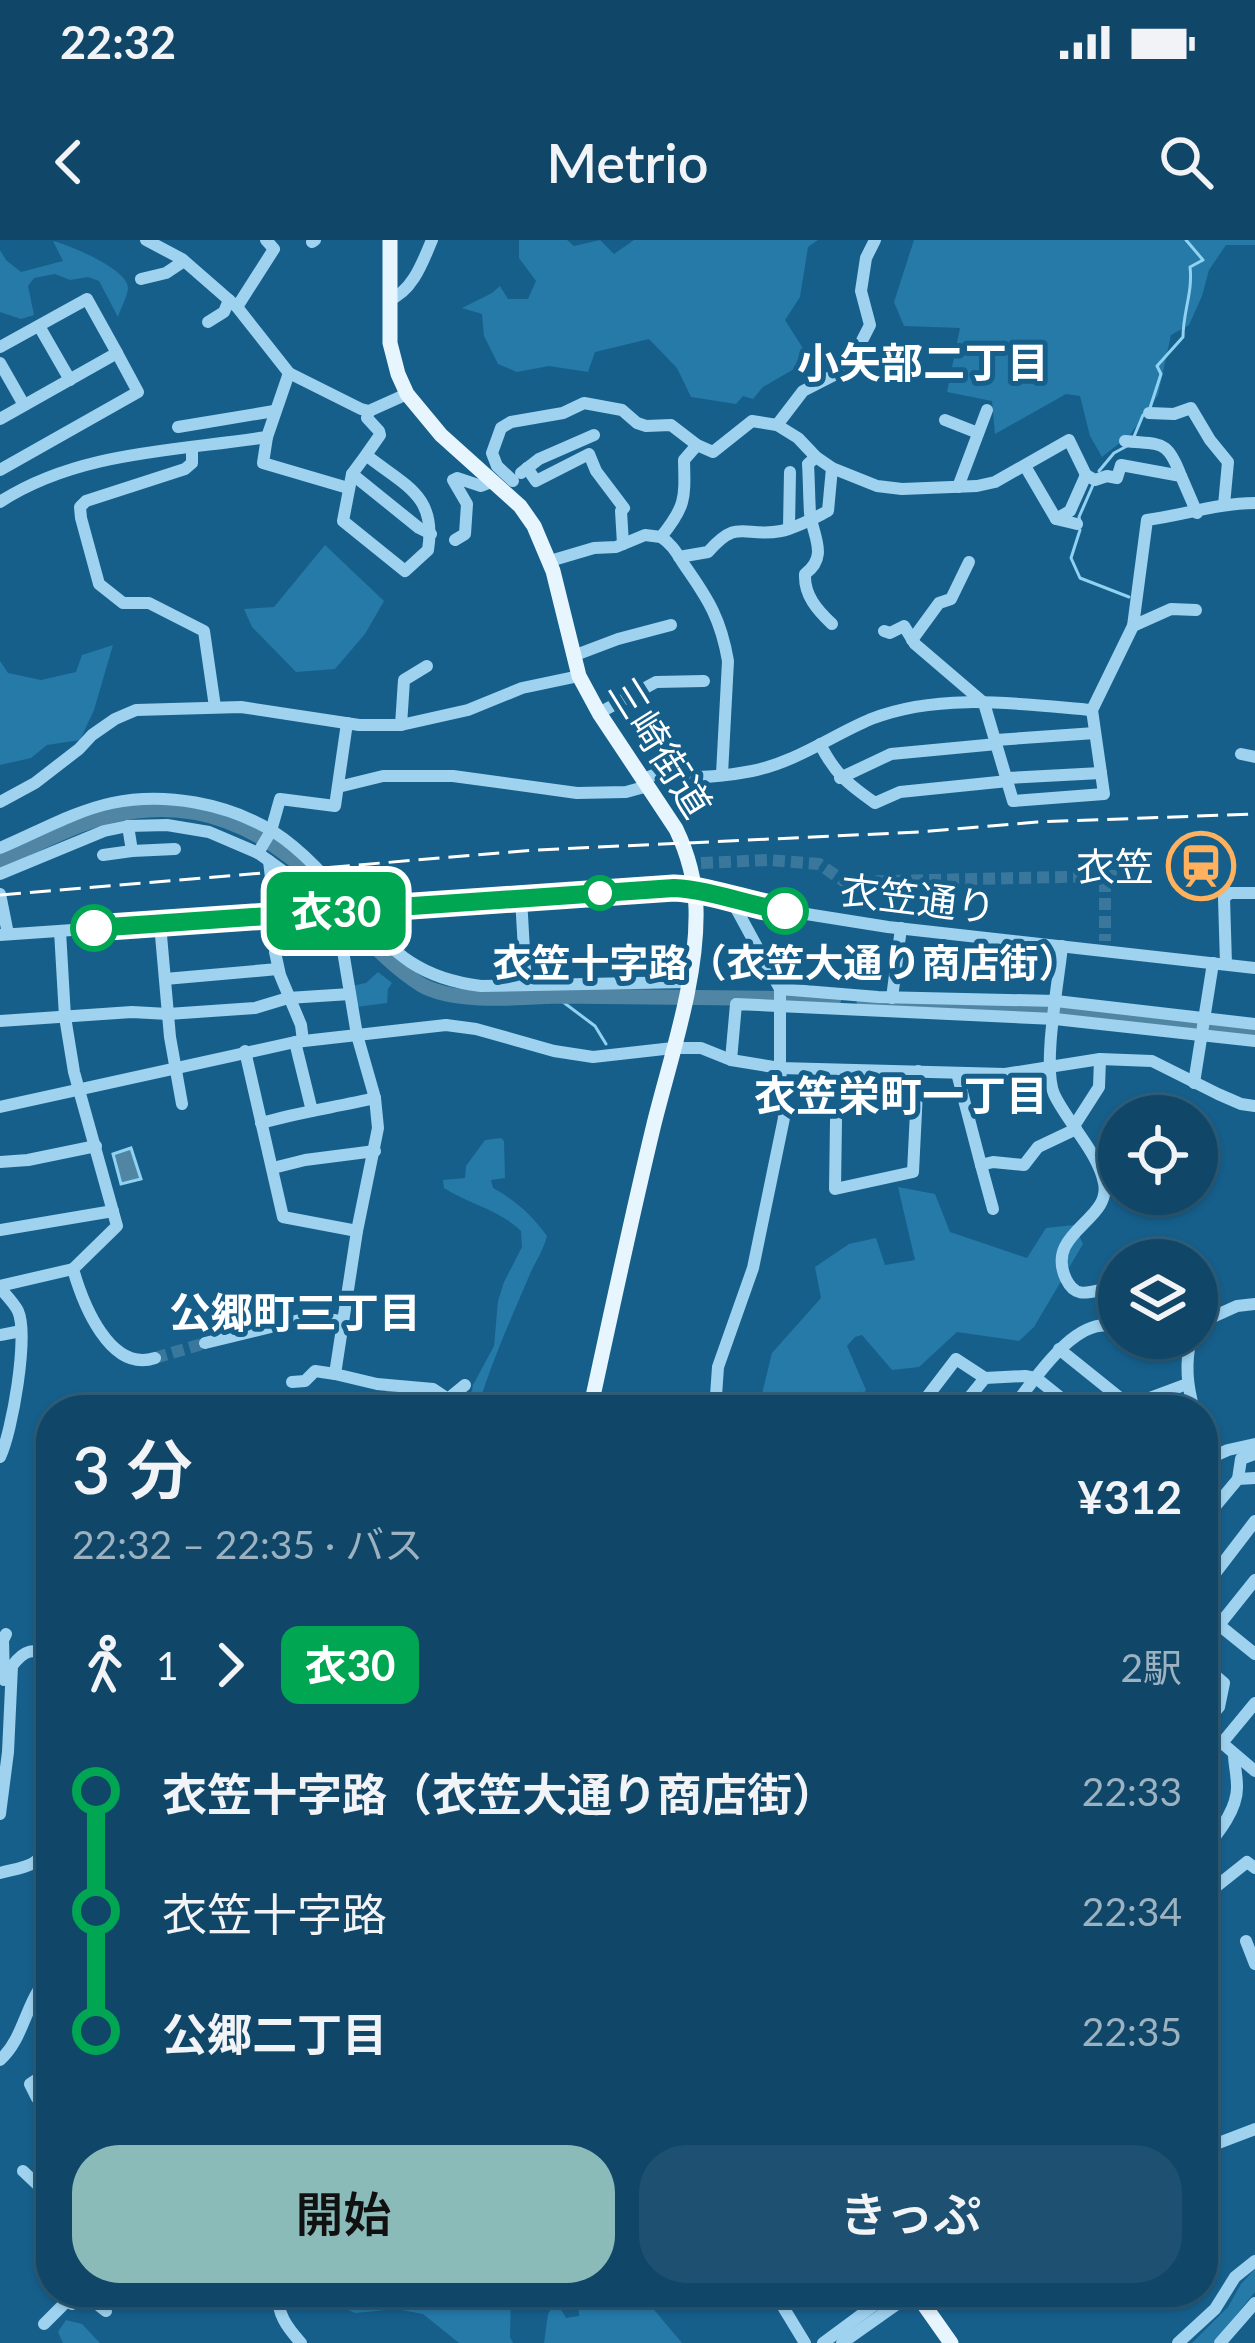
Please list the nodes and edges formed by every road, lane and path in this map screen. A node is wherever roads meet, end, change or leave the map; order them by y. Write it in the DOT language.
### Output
graph roads {
  1 [pos="146,240"];
  2 [pos="266,240"];
  3 [pos="390,240"];
  4 [pos="433,240"];
  5 [pos="875,240"];
  6 [pos="184,261"];
  7 [pos="141,279"];
  8 [pos="389,300"];
  9 [pos="233,303"];
  10 [pos="208,322"];
  11 [pos="39,326"];
  12 [pos="0,347"];
  13 [pos="117,353"];
  14 [pos="0,363"];
  15 [pos="289,373"];
  16 [pos="70,380"];
  17 [pos="406,394"];
  18 [pos="24,405"];
  19 [pos="987,410"];
  20 [pos="274,411"];
  21 [pos="369,411"];
  22 [pos="562,413"];
  23 [pos="1149,413"];
  24 [pos="0,419"];
  25 [pos="945,420"];
  26 [pos="778,425"];
  27 [pos="178,427"];
  28 [pos="978,433"];
  29 [pos="594,435"];
  30 [pos="267,437"];
  31 [pos="1125,441"];
  32 [pos="575,442"];
  33 [pos="697,445"];
  34 [pos="192,448"];
  35 [pos="365,455"];
  36 [pos="816,457"];
  37 [pos="1025,466"];
  38 [pos="527,468"];
  39 [pos="832,468"];
  40 [pos="0,472"];
  41 [pos="790,472"];
  42 [pos="1086,475"];
  43 [pos="1181,476"];
  44 [pos="350,481"];
  45 [pos="503,484"];
  46 [pos="958,487"];
  47 [pos="6,498"];
  48 [pos="1255,503"];
  49 [pos="1224,505"];
  50 [pos="1197,513"];
  51 [pos="1056,519"];
  52 [pos="811,520"];
  53 [pos="1077,524"];
  54 [pos="789,527"];
  55 [pos="431,534"];
  56 [pos="661,537"];
  57 [pos="455,540"];
  58 [pos="622,544"];
  59 [pos="679,557"];
  60 [pos="550,561"];
  61 [pos="969,562"];
  62 [pos="1196,610"];
  63 [pos="671,625"];
  64 [pos="832,625"];
  65 [pos="1133,626"];
  66 [pos="884,632"];
  67 [pos="912,640"];
  68 [pos="572,656"];
  69 [pos="427,666"];
  70 [pos="579,676"];
  71 [pos="704,681"];
  72 [pos="984,703"];
  73 [pos="215,707"];
  74 [pos="1092,710"];
  75 [pos="599,713"];
  76 [pos="347,723"];
  77 [pos="400,724"];
  78 [pos="1095,733"];
  79 [pos="996,742"];
  80 [pos="820,744"];
  81 [pos="1101,773"];
  82 [pos="722,774"];
  83 [pos="840,778"];
  84 [pos="1007,780"];
  85 [pos="646,783"];
  86 [pos="338,788"];
  87 [pos="0,802"];
  88 [pos="128,826"];
  89 [pos="270,832"];
  90 [pos="0,848"];
  91 [pos="176,849"];
  92 [pos="132,851"];
  93 [pos="263,854"];
  94 [pos="103,855"];
  95 [pos="0,874"];
  96 [pos="694,889"];
  97 [pos="1255,893"];
  98 [pos="0,894"];
  99 [pos="521,898"];
  100 [pos="732,901"];
  101 [pos="354,910"];
  102 [pos="328,912"];
  103 [pos="275,916"];
  104 [pos="160,924"];
  105 [pos="901,928"];
  106 [pos="60,931"];
  107 [pos="4,934"];
  108 [pos="1062,946"];
  109 [pos="1219,963"];
  110 [pos="1255,968"];
  111 [pos="278,969"];
  112 [pos="165,979"];
  113 [pos="688,982"];
  114 [pos="526,985"];
  115 [pos="780,990"];
  116 [pos="350,994"];
  117 [pos="288,998"];
  118 [pos="892,998"];
  119 [pos="1056,1002"];
  120 [pos="779,1006"];
  121 [pos="168,1014"];
  122 [pos="65,1017"];
  123 [pos="1055,1019"];
  124 [pos="0,1022"];
  125 [pos="1255,1024"];
  126 [pos="1204,1026"];
  127 [pos="356,1035"];
  128 [pos="299,1041"];
  129 [pos="1255,1041"];
  130 [pos="673,1048"];
  131 [pos="245,1052"];
  132 [pos="1100,1059"];
  133 [pos="731,1060"];
  134 [pos="175,1067"];
  135 [pos="1050,1067"];
  136 [pos="780,1068"];
  137 [pos="918,1071"];
  138 [pos="957,1073"];
  139 [pos="1194,1083"];
  140 [pos="80,1090"];
  141 [pos="375,1098"];
  142 [pos="182,1104"];
  143 [pos="1255,1106"];
  144 [pos="0,1107"];
  145 [pos="312,1111"];
  146 [pos="836,1120"];
  147 [pos="261,1123"];
  148 [pos="1075,1127"];
  149 [pos="95,1146"];
  150 [pos="375,1151"];
  151 [pos="0,1162"];
  152 [pos="981,1166"];
  153 [pos="273,1168"];
  154 [pos="993,1209"];
  155 [pos="113,1211"];
  156 [pos="0,1230"];
  157 [pos="357,1231"];
  158 [pos="73,1269"];
  159 [pos="0,1287"];
  160 [pos="1098,1290"];
  161 [pos="1255,1304"];
  162 [pos="1218,1315"];
  163 [pos="341,1321"];
  164 [pos="1098,1326"];
  165 [pos="21,1330"];
  166 [pos="0,1335"];
  167 [pos="206,1342"];
  168 [pos="1059,1349"];
  169 [pos="155,1358"];
  170 [pos="1187,1359"];
  171 [pos="334,1374"];
  172 [pos="985,1378"];
  173 [pos="1036,1378"];
  174 [pos="292,1382"];
  175 [pos="1187,1384"];
  176 [pos="465,1385"];
  177 [pos="442,1395"];
  178 [pos="453,1395"];
  179 [pos="593,1395"];
  180 [pos="716,1395"];
  181 [pos="928,1395"];
  182 [pos="971,1395"];
  183 [pos="1023,1395"];
  184 [pos="1057,1395"];
  185 [pos="1116,1395"];
  186 [pos="1157,1395"];
  187 [pos="1190,1395"];
  188 [pos="1255,1444"];
  189 [pos="1218,1454"];
  190 [pos="1255,1454"];
  191 [pos="0,1457"];
  192 [pos="1255,1478"];
  193 [pos="1238,1479"];
  194 [pos="1218,1503"];
  195 [pos="1255,1521"];
  196 [pos="1218,1569"];
  197 [pos="1255,1580"];
  198 [pos="1219,1624"];
  199 [pos="6,1634"];
  200 [pos="1253,1648"];
  201 [pos="36,1651"];
  202 [pos="1218,1678"];
  203 [pos="10,1702"];
  204 [pos="1255,1703"];
  205 [pos="1218,1708"];
  206 [pos="1218,1740"];
  207 [pos="1222,1744"];
  208 [pos="1234,1754"];
  209 [pos="1254,1768"];
  210 [pos="0,1814"];
  211 [pos="1218,1832"];
  212 [pos="36,1863"];
  213 [pos="1255,1868"];
  214 [pos="0,1873"];
  215 [pos="1218,1885"];
  216 [pos="1246,1941"];
  217 [pos="1255,1964"];
  218 [pos="36,1993"];
  219 [pos="0,2060"];
  220 [pos="1255,2129"];
  221 [pos="1218,2143"];
  222 [pos="23,2170"];
  223 [pos="36,2182"];
  224 [pos="1255,2261"];
  225 [pos="1255,2303"];
  226 [pos="1218,2304"];
  227 [pos="62,2307"];
  228 [pos="101,2307"];
  229 [pos="277,2307"];
  230 [pos="783,2307"];
  231 [pos="872,2307"];
  232 [pos="894,2307"];
  233 [pos="926,2307"];
  234 [pos="1216,2307"];
  235 [pos="106,2311"];
  236 [pos="44,2324"];
  237 [pos="301,2343"];
  238 [pos="805,2343"];
  239 [pos="823,2343"];
  240 [pos="842,2343"];
  241 [pos="951,2343"];
  242 [pos="1178,2343"];
  243 [pos="1220,2343"];
  1 -- 6 [label="street"];
  2 -- 9 [label="street"];
  3 -- 8 [label="main road, 三崎街道"];
  4 -- 8 [label="street"];
  5 -- 26 [label="street"];
  6 -- 7 [label="street"];
  6 -- 9 [label="street"];
  8 -- 17 [label="main road, 三崎街道"];
  9 -- 10 [label="street"];
  9 -- 15 [label="street"];
  11 -- 12 [label="street"];
  11 -- 13 [label="street"];
  11 -- 16 [label="street"];
  13 -- 16 [label="street"];
  13 -- 40 [label="street"];
  14 -- 18 [label="street"];
  15 -- 20 [label="street"];
  15 -- 21 [label="street"];
  16 -- 18 [label="street"];
  17 -- 21 [label="street"];
  17 -- 45 [label="main road, 三崎街道"];
  18 -- 24 [label="street"];
  19 -- 28 [label="street"];
  20 -- 27 [label="street"];
  20 -- 30 [label="street"];
  21 -- 35 [label="street"];
  22 -- 32 [label="street"];
  22 -- 33 [label="street"];
  22 -- 45 [label="street"];
  23 -- 49 [label="street"];
  25 -- 28 [label="street"];
  26 -- 33 [label="street"];
  26 -- 36 [label="street"];
  28 -- 46 [label="street"];
  29 -- 32 [label="street"];
  30 -- 34 [label="street"];
  30 -- 44 [label="street"];
  31 -- 43 [label="street"];
  32 -- 38 [label="street"];
  33 -- 56 [label="street"];
  34 -- 47 [label="street"];
  34 -- 73 [label="street"];
  35 -- 44 [label="street"];
  35 -- 55 [label="street"];
  36 -- 39 [label="street"];
  36 -- 52 [label="street"];
  37 -- 42 [label="street"];
  37 -- 46 [label="street"];
  37 -- 51 [label="street"];
  38 -- 45 [label="street"];
  38 -- 58 [label="street"];
  39 -- 46 [label="street"];
  39 -- 52 [label="street"];
  40 -- 47 [label="street"];
  41 -- 54 [label="street"];
  42 -- 43 [label="street"];
  42 -- 51 [label="street"];
  43 -- 50 [label="street"];
  44 -- 55 [label="street"];
  44 -- 55 [label="street"];
  45 -- 57 [label="street"];
  45 -- 60 [label="main road, 三崎街道"];
  48 -- 49 [label="street"];
  49 -- 50 [label="street"];
  50 -- 65 [label="street"];
  51 -- 53 [label="street"];
  52 -- 54 [label="street"];
  52 -- 64 [label="street"];
  54 -- 59 [label="street"];
  56 -- 58 [label="street"];
  56 -- 59 [label="street"];
  58 -- 60 [label="street"];
  59 -- 82 [label="street"];
  60 -- 68 [label="main road, 三崎街道"];
  61 -- 67 [label="street"];
  62 -- 65 [label="street"];
  63 -- 68 [label="street"];
  65 -- 74 [label="street"];
  66 -- 67 [label="street"];
  67 -- 72 [label="street"];
  68 -- 70 [label="main road, 三崎街道"];
  69 -- 77 [label="street"];
  70 -- 75 [label="main road, 三崎街道"];
  70 -- 77 [label="street"];
  71 -- 75 [label="street"];
  72 -- 74 [label="street"];
  72 -- 79 [label="street"];
  72 -- 80 [label="street"];
  73 -- 76 [label="street"];
  73 -- 87 [label="street"];
  74 -- 78 [label="street"];
  75 -- 85 [label="main road, 三崎街道"];
  76 -- 77 [label="street"];
  76 -- 86 [label="street"];
  78 -- 79 [label="street"];
  78 -- 81 [label="street"];
  79 -- 83 [label="street"];
  79 -- 84 [label="street"];
  80 -- 82 [label="street"];
  80 -- 83 [label="street"];
  81 -- 84 [label="street"];
  81 -- 84 [label="street"];
  82 -- 85 [label="street"];
  83 -- 84 [label="street"];
  85 -- 86 [label="street"];
  85 -- 96 [label="main road, 三崎街道"];
  86 -- 89 [label="street"];
  88 -- 92 [label="street"];
  88 -- 93 [label="street"];
  88 -- 95 [label="street"];
  89 -- 90 [label="street"];
  89 -- 93 [label="street"];
  89 -- 101 [label="street"];
  91 -- 92 [label="street"];
  92 -- 94 [label="street"];
  93 -- 102 [label="street"];
  93 -- 103 [label="street"];
  96 -- 99 [label="street, 衣笠通り"];
  96 -- 100 [label="street, 衣笠通り"];
  96 -- 113 [label="main road, 三崎街道"];
  97 -- 109 [label="street"];
  98 -- 107 [label="street"];
  99 -- 101 [label="street, 衣笠通り"];
  99 -- 114 [label="street"];
  100 -- 105 [label="street, 衣笠通り"];
  100 -- 115 [label="street"];
  101 -- 102 [label="street, 衣笠通り"];
  101 -- 114 [label="street"];
  102 -- 103 [label="street, 衣笠通り"];
  102 -- 116 [label="street"];
  103 -- 104 [label="street, 衣笠通り"];
  103 -- 111 [label="street"];
  104 -- 106 [label="street, 衣笠通り"];
  104 -- 112 [label="street"];
  105 -- 108 [label="street, 衣笠通り"];
  105 -- 118 [label="street"];
  106 -- 107 [label="street, 衣笠通り"];
  106 -- 122 [label="street"];
  108 -- 109 [label="street, 衣笠通り"];
  108 -- 119 [label="street"];
  109 -- 110 [label="street, 衣笠通り"];
  109 -- 126 [label="street"];
  111 -- 112 [label="street"];
  111 -- 117 [label="street"];
  112 -- 121 [label="street"];
  113 -- 114 [label="street"];
  113 -- 130 [label="main road, 三崎街道"];
  115 -- 118 [label="street"];
  115 -- 120 [label="street"];
  116 -- 117 [label="street"];
  116 -- 127 [label="street"];
  117 -- 121 [label="street"];
  117 -- 128 [label="street"];
  118 -- 119 [label="street"];
  119 -- 123 [label="street"];
  119 -- 126 [label="street"];
  120 -- 123 [label="street"];
  120 -- 133 [label="street"];
  120 -- 136 [label="street"];
  121 -- 122 [label="street"];
  121 -- 134 [label="street"];
  122 -- 124 [label="street"];
  122 -- 140 [label="street"];
  123 -- 126 [label="street"];
  123 -- 135 [label="street"];
  125 -- 126 [label="street"];
  126 -- 129 [label="street"];
  126 -- 139 [label="street"];
  127 -- 128 [label="street"];
  127 -- 130 [label="street"];
  127 -- 141 [label="street"];
  128 -- 131 [label="street"];
  128 -- 145 [label="street"];
  130 -- 133 [label="street"];
  130 -- 179 [label="main road, 三崎街道"];
  131 -- 134 [label="street"];
  131 -- 147 [label="street"];
  132 -- 135 [label="street"];
  132 -- 139 [label="street"];
  132 -- 148 [label="street"];
  133 -- 136 [label="street"];
  134 -- 140 [label="street"];
  134 -- 142 [label="street"];
  135 -- 138 [label="street"];
  135 -- 148 [label="street"];
  136 -- 137 [label="street"];
  136 -- 180 [label="street"];
  137 -- 138 [label="street"];
  137 -- 146 [label="street"];
  138 -- 152 [label="street"];
  139 -- 143 [label="street"];
  140 -- 144 [label="street"];
  140 -- 149 [label="street"];
  141 -- 145 [label="street"];
  141 -- 150 [label="street"];
  145 -- 147 [label="street"];
  147 -- 153 [label="street"];
  148 -- 152 [label="street"];
  148 -- 160 [label="street"];
  149 -- 151 [label="street"];
  149 -- 155 [label="street"];
  150 -- 153 [label="street"];
  150 -- 157 [label="street"];
  152 -- 154 [label="street"];
  153 -- 157 [label="street"];
  155 -- 156 [label="street"];
  155 -- 158 [label="street"];
  157 -- 163 [label="street"];
  158 -- 159 [label="street"];
  158 -- 169 [label="street"];
  159 -- 165 [label="street"];
  161 -- 162 [label="street"];
  163 -- 167 [label="street"];
  163 -- 171 [label="street"];
  164 -- 168 [label="street"];
  165 -- 166 [label="street"];
  165 -- 191 [label="street"];
  168 -- 173 [label="street"];
  168 -- 185 [label="street"];
  170 -- 175 [label="street"];
  171 -- 174 [label="street"];
  171 -- 177 [label="street"];
  172 -- 173 [label="street"];
  172 -- 181 [label="street"];
  172 -- 182 [label="street"];
  173 -- 183 [label="street"];
  173 -- 184 [label="street"];
  175 -- 186 [label="street"];
  175 -- 187 [label="street"];
  176 -- 178 [label="street"];
  188 -- 189 [label="street"];
  190 -- 193 [label="street"];
  192 -- 193 [label="street"];
  193 -- 194 [label="street"];
  195 -- 196 [label="street"];
  197 -- 198 [label="street"];
  198 -- 200 [label="street"];
  199 -- 203 [label="street"];
  201 -- 203 [label="street"];
  202 -- 205 [label="street"];
  203 -- 210 [label="street"];
  204 -- 207 [label="street"];
  206 -- 207 [label="street"];
  207 -- 208 [label="street"];
  208 -- 209 [label="street"];
  208 -- 211 [label="street"];
  212 -- 214 [label="street"];
  213 -- 215 [label="street"];
  216 -- 217 [label="street"];
  218 -- 219 [label="street"];
  220 -- 221 [label="street"];
  222 -- 223 [label="street"];
  224 -- 226 [label="street"];
  225 -- 243 [label="street"];
  227 -- 236 [label="street"];
  228 -- 235 [label="street"];
  229 -- 237 [label="street"];
  230 -- 238 [label="street"];
  231 -- 239 [label="street"];
  232 -- 240 [label="street"];
  233 -- 241 [label="main road"];
  234 -- 242 [label="street"];
}
